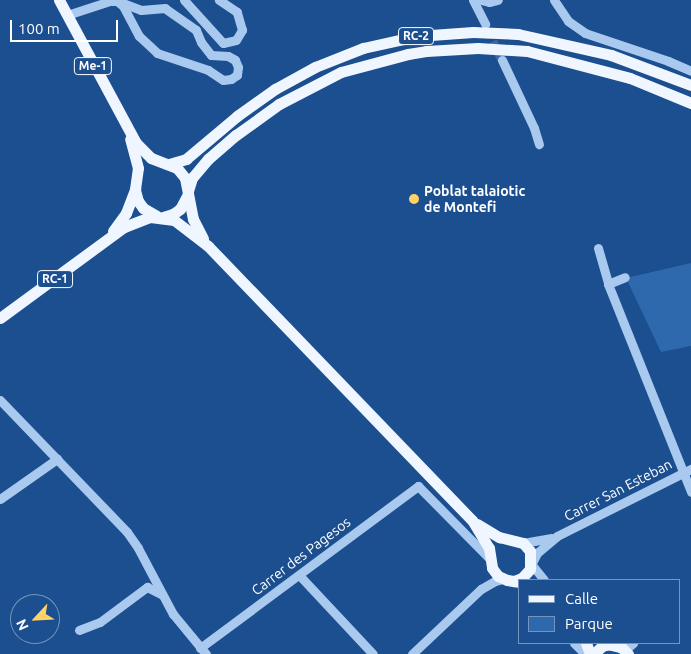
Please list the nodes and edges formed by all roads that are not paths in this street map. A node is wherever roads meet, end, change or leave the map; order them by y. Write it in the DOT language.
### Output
graph roads {
  1 [pos="59,0"];
  2 [pos="113,0"];
  3 [pos="184,0"];
  4 [pos="219,0"];
  5 [pos="473,0"];
  6 [pos="480,0"];
  7 [pos="498,0"];
  8 [pos="554,0"];
  9 [pos="67,15"];
  10 [pos="485,24"];
  11 [pos="502,60"];
  12 [pos="691,70"];
  13 [pos="691,85"];
  14 [pos="691,103"];
  15 [pos="128,132"];
  16 [pos="539,144"];
  17 [pos="166,164"];
  18 [pos="136,185"];
  19 [pos="188,192"];
  20 [pos="159,216"];
  21 [pos="107,238"];
  22 [pos="208,246"];
  23 [pos="598,248"];
  24 [pos="625,277"];
  25 [pos="608,284"];
  26 [pos="0,318"];
  27 [pos="0,400"];
  28 [pos="57,459"];
  29 [pos="687,471"];
  30 [pos="691,492"];
  31 [pos="0,499"];
  32 [pos="472,520"];
  33 [pos="557,536"];
  34 [pos="517,541"];
  35 [pos="491,562"];
  36 [pos="532,564"];
  37 [pos="299,575"];
  38 [pos="520,579"];
  39 [pos="536,579"];
  40 [pos="543,579"];
  41 [pos="514,582"];
  42 [pos="481,589"];
  43 [pos="161,594"];
  44 [pos="80,630"];
  45 [pos="575,644"];
  46 [pos="606,644"];
  47 [pos="612,644"];
  48 [pos="629,649"];
  49 [pos="203,651"];
  50 [pos="372,654"];
  51 [pos="412,654"];
  52 [pos="585,654"];
  53 [pos="592,654"];
  1 -- 9 [label="main road, Me-1"];
  2 -- 2 [label="street"];
  2 -- 9 [label="street"];
  3 -- 4 [label="street"];
  5 -- 10 [label="street"];
  6 -- 7 [label="street"];
  8 -- 12 [label="street"];
  9 -- 15 [label="main road, Me-1"];
  11 -- 16 [label="street"];
  13 -- 17 [label="main road, RC-2"];
  14 -- 19 [label="main road, RC-2"];
  15 -- 17 [label="main road, Me-1"];
  15 -- 18 [label="main road, Me-1"];
  17 -- 18 [label="main road"];
  17 -- 19 [label="main road, Me-1"];
  18 -- 20 [label="main road, Me-1"];
  18 -- 21 [label="main road, RC-1"];
  19 -- 20 [label="main road"];
  19 -- 22 [label="main road, Me-1"];
  20 -- 21 [label="main road, RC-1"];
  20 -- 22 [label="main road, Me-1"];
  21 -- 26 [label="main road, RC-1"];
  22 -- 32 [label="main road, Me-1"];
  23 -- 25 [label="street"];
  24 -- 25 [label="street"];
  25 -- 29 [label="street"];
  27 -- 28 [label="street"];
  28 -- 31 [label="street"];
  28 -- 43 [label="street"];
  29 -- 30 [label="street"];
  29 -- 33 [label="street, Carrer San Esteban"];
  32 -- 34 [label="main road, Me-1"];
  32 -- 35 [label="main road, Me-1"];
  33 -- 34 [label="street, Carrer San Esteban"];
  33 -- 36 [label="street, Carrer San Esteban"];
  34 -- 35 [label="main road"];
  34 -- 36 [label="main road"];
  35 -- 37 [label="street, Carrer des Pagesos"];
  35 -- 41 [label="main road, Me-1"];
  35 -- 42 [label="street"];
  36 -- 38 [label="main road"];
  36 -- 39 [label="main road"];
  36 -- 40 [label="street"];
  37 -- 49 [label="street, Carrer des Pagesos"];
  37 -- 50 [label="street"];
  41 -- 42 [label="street"];
  42 -- 51 [label="street"];
  43 -- 44 [label="street"];
  43 -- 49 [label="street"];
  45 -- 52 [label="street"];
  46 -- 53 [label="main road"];
  47 -- 48 [label="main road"];
}
